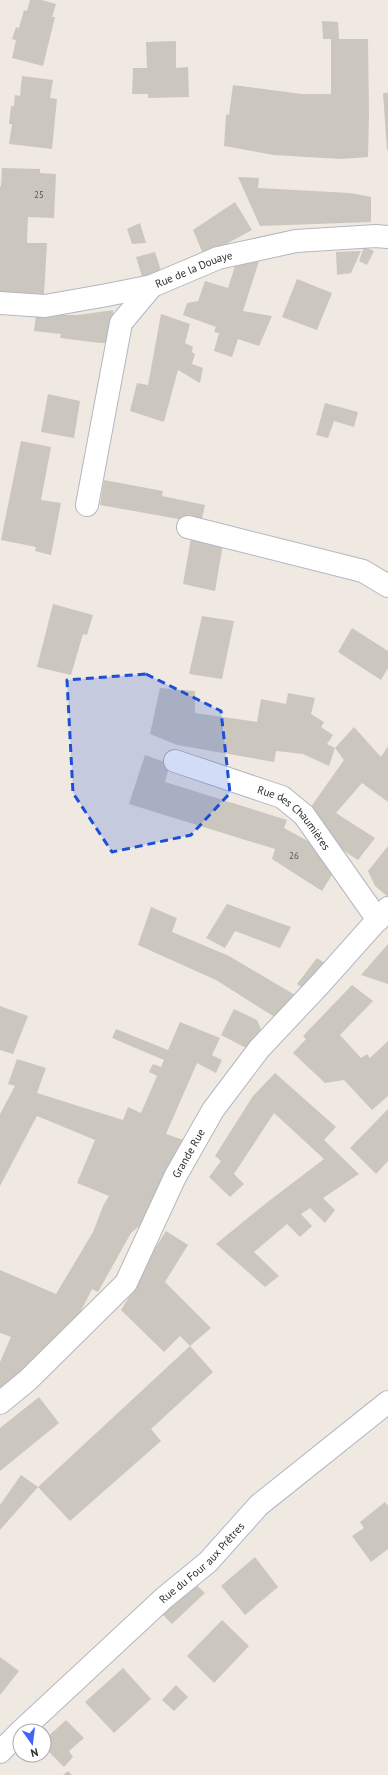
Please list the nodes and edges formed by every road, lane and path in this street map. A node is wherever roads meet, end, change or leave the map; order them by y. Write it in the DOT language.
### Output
graph roads {
  1 [pos="388,237"];
  2 [pos="152,286"];
  3 [pos="0,303"];
  4 [pos="87,505"];
  5 [pos="188,527"];
  6 [pos="388,586"];
  7 [pos="175,761"];
  8 [pos="383,914"];
  9 [pos="388,1402"];
  10 [pos="0,1403"];
  11 [pos="31,1723"];
  12 [pos="12,1741"];
  13 [pos="0,1752"];
  1 -- 2 [label="street, Rue de la Douaye"];
  2 -- 3 [label="street, Rue de la Douaye"];
  2 -- 4 [label="street"];
  5 -- 6 [label="street"];
  7 -- 8 [label="street, Rue des Chaumières"];
  8 -- 10 [label="street, Grande Rue"];
  9 -- 11 [label="street, Rue du Four aux Prêtres"];
  12 -- 13 [label="street, Rue du Four aux Prêtres"];
}
